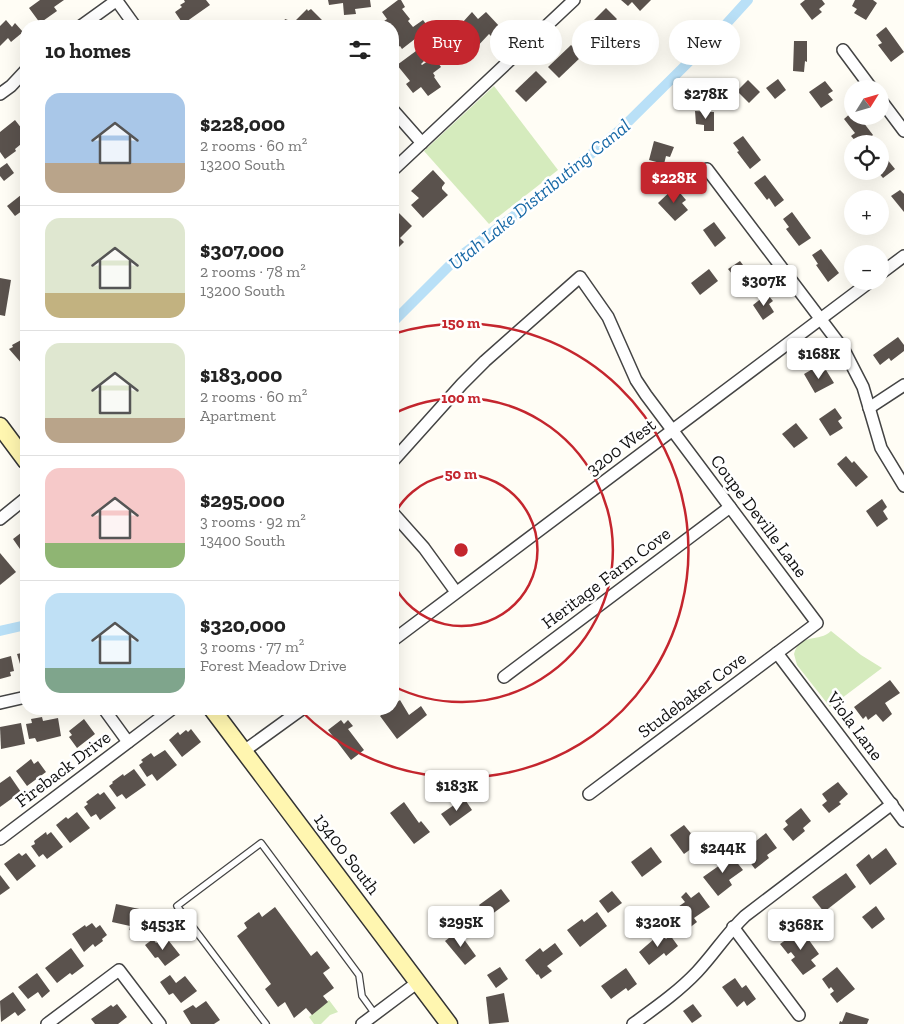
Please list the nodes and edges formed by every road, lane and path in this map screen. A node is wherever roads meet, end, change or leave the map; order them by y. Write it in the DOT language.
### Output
graph roads {
  1 [pos="117,0"];
  2 [pos="574,0"];
  3 [pos="89,20"];
  4 [pos="131,20"];
  5 [pos="843,50"];
  6 [pos="20,76"];
  7 [pos="865,80"];
  8 [pos="0,94"];
  9 [pos="889,111"];
  10 [pos="399,116"];
  11 [pos="904,131"];
  12 [pos="422,143"];
  13 [pos="399,164"];
  14 [pos="707,169"];
  15 [pos="904,256"];
  16 [pos="889,267"];
  17 [pos="859,290"];
  18 [pos="820,319"];
  19 [pos="904,384"];
  20 [pos="869,408"];
  21 [pos="0,426"];
  22 [pos="673,431"];
  23 [pos="20,453"];
  24 [pos="399,454"];
  25 [pos="904,486"];
  26 [pos="20,503"];
  27 [pos="730,507"];
  28 [pos="0,519"];
  29 [pos="399,520"];
  30 [pos="456,592"];
  31 [pos="817,623"];
  32 [pos="399,635"];
  33 [pos="777,652"];
  34 [pos="504,677"];
  35 [pos="20,699"];
  36 [pos="0,703"];
  37 [pos="108,715"];
  38 [pos="164,715"];
  39 [pos="216,715"];
  40 [pos="294,715"];
  41 [pos="128,742"];
  42 [pos="244,752"];
  43 [pos="589,794"];
  44 [pos="892,804"];
  45 [pos="904,821"];
  46 [pos="0,839"];
  47 [pos="733,927"];
  48 [pos="418,982"];
  49 [pos="375,1014"];
  50 [pos="799,1015"];
  51 [pos="48,1024"];
  52 [pos="160,1024"];
  53 [pos="266,1024"];
  54 [pos="362,1024"];
  55 [pos="449,1024"];
  56 [pos="633,1024"];
  1 -- 3 [label="street"];
  1 -- 4 [label="street"];
  2 -- 12 [label="street"];
  5 -- 7 [label="street"];
  6 -- 8 [label="street"];
  9 -- 11 [label="street"];
  10 -- 12 [label="street"];
  12 -- 13 [label="street"];
  14 -- 18 [label="street"];
  15 -- 16 [label="street"];
  17 -- 18 [label="street, 3200 West"];
  18 -- 20 [label="street"];
  18 -- 22 [label="street, 3200 West"];
  19 -- 20 [label="street"];
  20 -- 25 [label="street"];
  21 -- 23 [label="main road"];
  22 -- 24 [label="street, Coupe Deville Lane"];
  22 -- 27 [label="street, Coupe Deville Lane"];
  22 -- 30 [label="street, 3200 West"];
  26 -- 28 [label="street"];
  27 -- 31 [label="street, Coupe Deville Lane"];
  27 -- 34 [label="street, Heritage Farm Cove"];
  29 -- 30 [label="street"];
  30 -- 32 [label="street, 3200 West"];
  31 -- 33 [label="street, Studebaker Cove"];
  33 -- 43 [label="street, Studebaker Cove"];
  33 -- 44 [label="street, Viola Lane"];
  35 -- 36 [label="street"];
  37 -- 41 [label="street"];
  38 -- 41 [label="street, Fireback Drive"];
  39 -- 42 [label="main road, 13400 South"];
  40 -- 42 [label="street"];
  41 -- 46 [label="street, Fireback Drive"];
  42 -- 48 [label="main road, 13400 South"];
  44 -- 45 [label="street, Viola Lane"];
  44 -- 47 [label="street"];
  47 -- 50 [label="street"];
  47 -- 56 [label="street"];
  48 -- 49 [label="street"];
  48 -- 55 [label="main road, 13400 South"];
  49 -- 53 [label="lane"];
  49 -- 54 [label="street"];
  51 -- 52 [label="street"];
}
